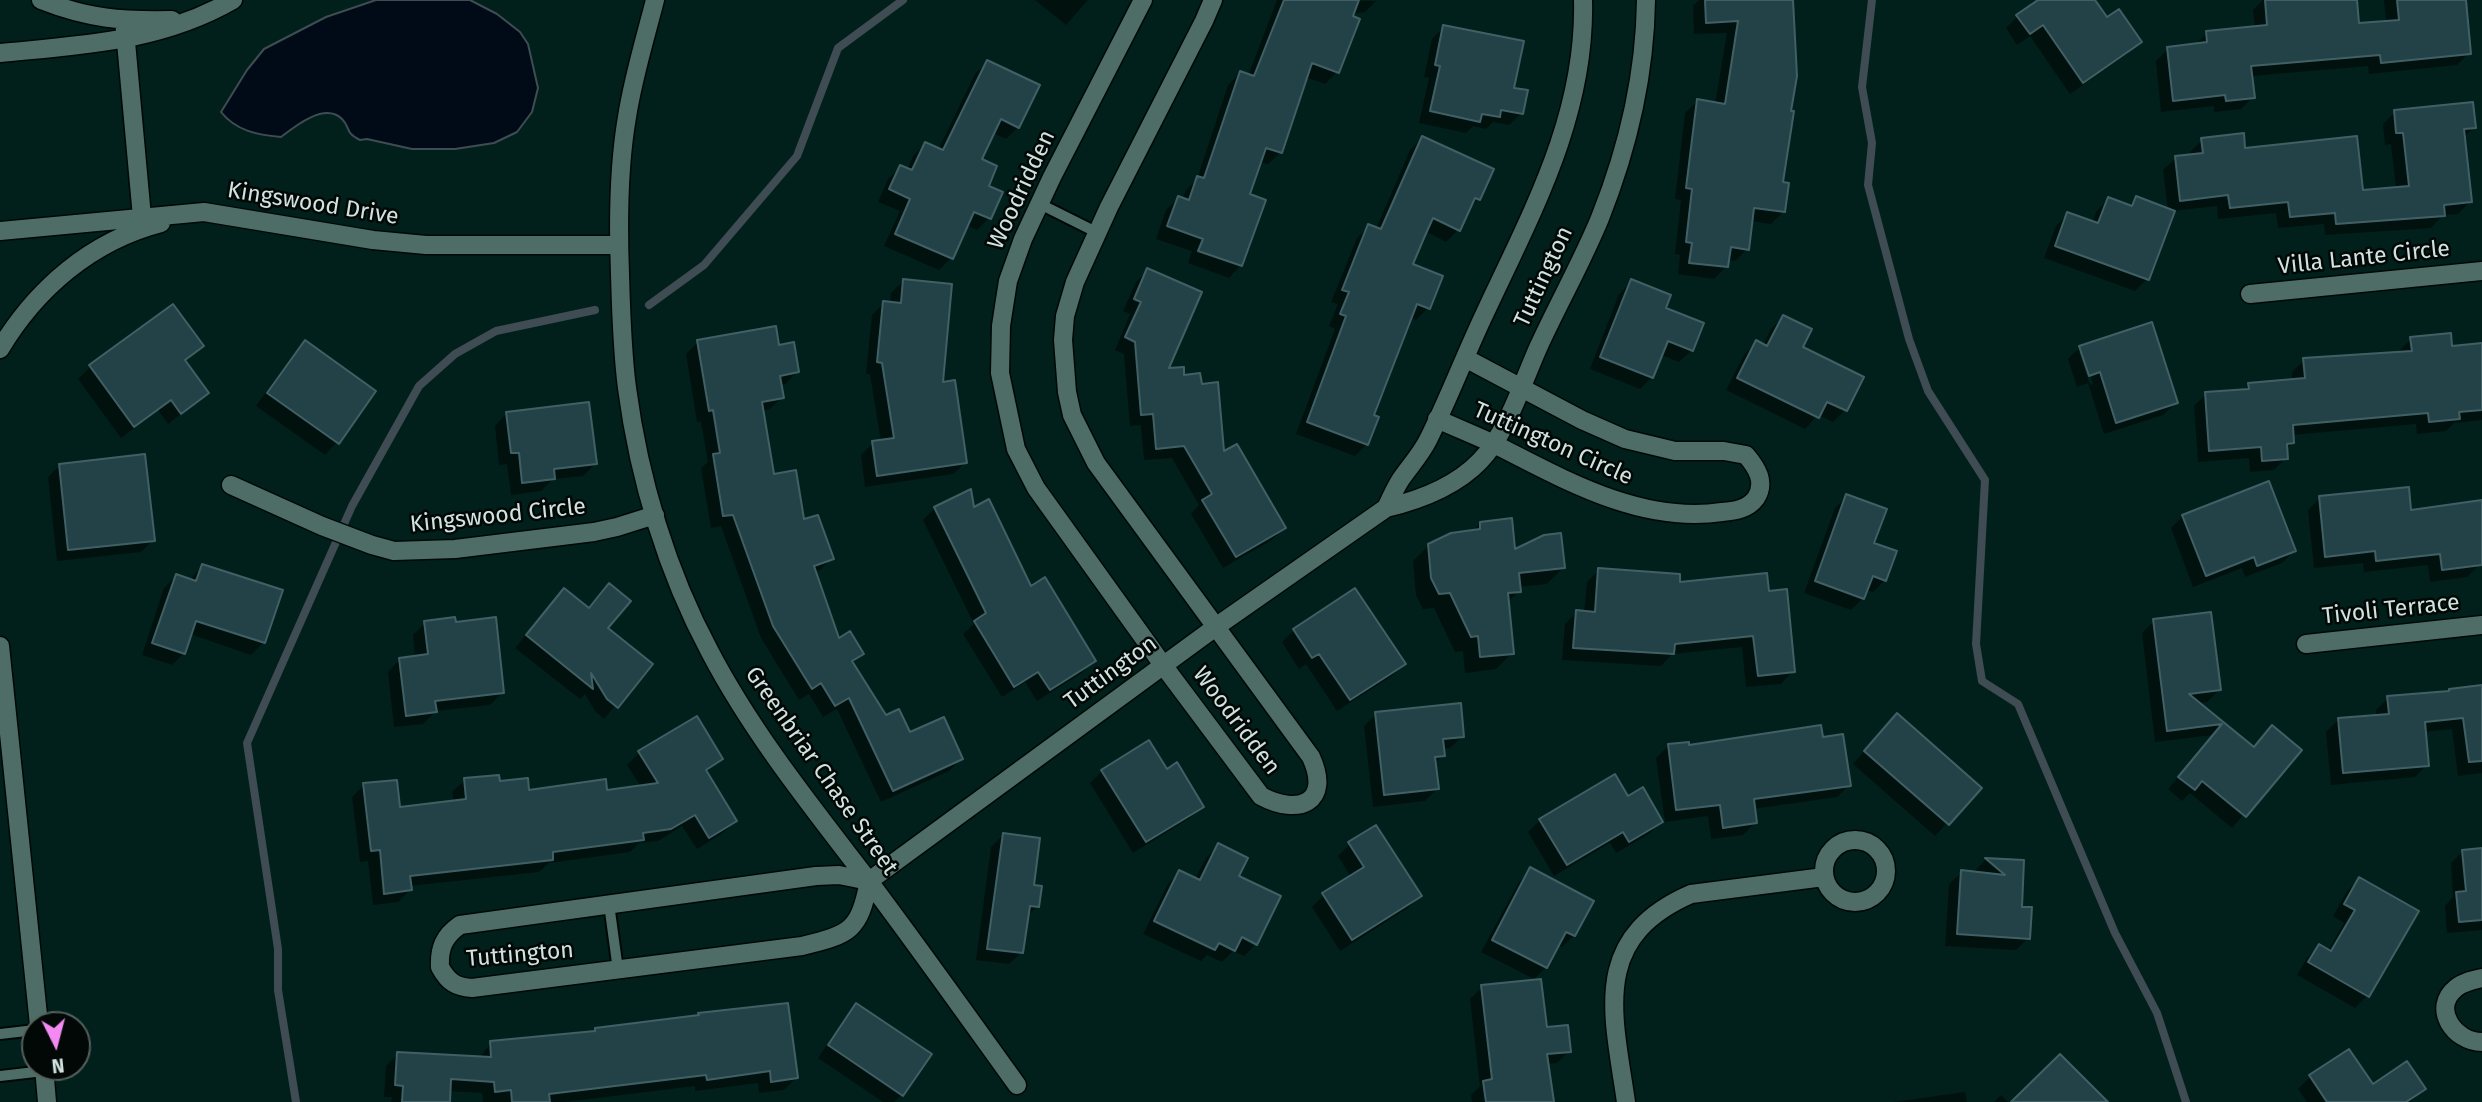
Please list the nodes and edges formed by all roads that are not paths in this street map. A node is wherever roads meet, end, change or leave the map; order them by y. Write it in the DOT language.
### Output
graph roads {
  1 [pos="41,0"];
  2 [pos="233,0"];
  3 [pos="655,0"];
  4 [pos="1143,0"];
  5 [pos="1213,0"];
  6 [pos="1583,0"];
  7 [pos="1646,0"];
  8 [pos="197,19"];
  9 [pos="124,20"];
  10 [pos="126,40"];
  11 [pos="0,53"];
  12 [pos="1040,204"];
  13 [pos="143,222"];
  14 [pos="0,230"];
  15 [pos="1098,233"];
  16 [pos="619,244"];
  17 [pos="2482,271"];
  18 [pos="2250,294"];
  19 [pos="0,349"];
  20 [pos="1465,358"];
  21 [pos="1520,387"];
  22 [pos="1437,419"];
  23 [pos="1494,444"];
  24 [pos="231,485"];
  25 [pos="1386,508"];
  26 [pos="655,514"];
  27 [pos="2482,625"];
  28 [pos="1217,626"];
  29 [pos="2306,644"];
  30 [pos="0,646"];
  31 [pos="1163,665"];
  32 [pos="1824,877"];
  33 [pos="869,881"];
  34 [pos="609,904"];
  35 [pos="618,970"];
  36 [pos="2482,978"];
  37 [pos="38,1011"];
  38 [pos="21,1032"];
  39 [pos="0,1034"];
  40 [pos="2482,1042"];
  41 [pos="21,1073"];
  42 [pos="0,1076"];
  43 [pos="45,1081"];
  44 [pos="1017,1085"];
  45 [pos="47,1102"];
  46 [pos="1626,1102"];
  1 -- 9 [label="street"];
  2 -- 8 [label="street"];
  3 -- 16 [label="street, Greenbriar Chase Street"];
  4 -- 12 [label="street, Woodridden"];
  5 -- 15 [label="street, Woodridden"];
  6 -- 20 [label="street, Tuttington"];
  7 -- 21 [label="street, Tuttington"];
  8 -- 9 [label="street"];
  8 -- 10 [label="street"];
  9 -- 10 [label="street"];
  10 -- 11 [label="street"];
  10 -- 13 [label="street"];
  12 -- 15 [label="lane"];
  12 -- 31 [label="street, Woodridden"];
  13 -- 14 [label="street, Kingswood Drive"];
  13 -- 16 [label="street, Kingswood Drive"];
  13 -- 19 [label="street"];
  15 -- 28 [label="street, Woodridden"];
  16 -- 26 [label="street, Greenbriar Chase Street"];
  17 -- 18 [label="street, Villa Lante Circle"];
  20 -- 21 [label="street, Tuttington Circle"];
  20 -- 22 [label="street, Tuttington"];
  21 -- 23 [label="street, Tuttington"];
  21 -- 23 [label="street, Tuttington Circle"];
  22 -- 23 [label="street, Tuttington Circle"];
  22 -- 25 [label="street, Tuttington"];
  23 -- 25 [label="street, Tuttington"];
  24 -- 26 [label="street, Kingswood Circle"];
  25 -- 28 [label="street, Tuttington"];
  26 -- 33 [label="street, Greenbriar Chase Street"];
  27 -- 29 [label="street, Tivoli Terrace"];
  28 -- 31 [label="street, Tuttington"];
  28 -- 31 [label="street, Woodridden"];
  30 -- 37 [label="street"];
  31 -- 33 [label="street, Tuttington"];
  32 -- 46 [label="street"];
  33 -- 34 [label="street, Tuttington"];
  33 -- 35 [label="street, Tuttington"];
  33 -- 44 [label="street, Greenbriar Chase Street"];
  34 -- 35 [label="lane"];
  34 -- 35 [label="street, Tuttington"];
  36 -- 40 [label="street"];
  38 -- 39 [label="lane"];
  41 -- 42 [label="lane"];
  43 -- 45 [label="street"];
}
